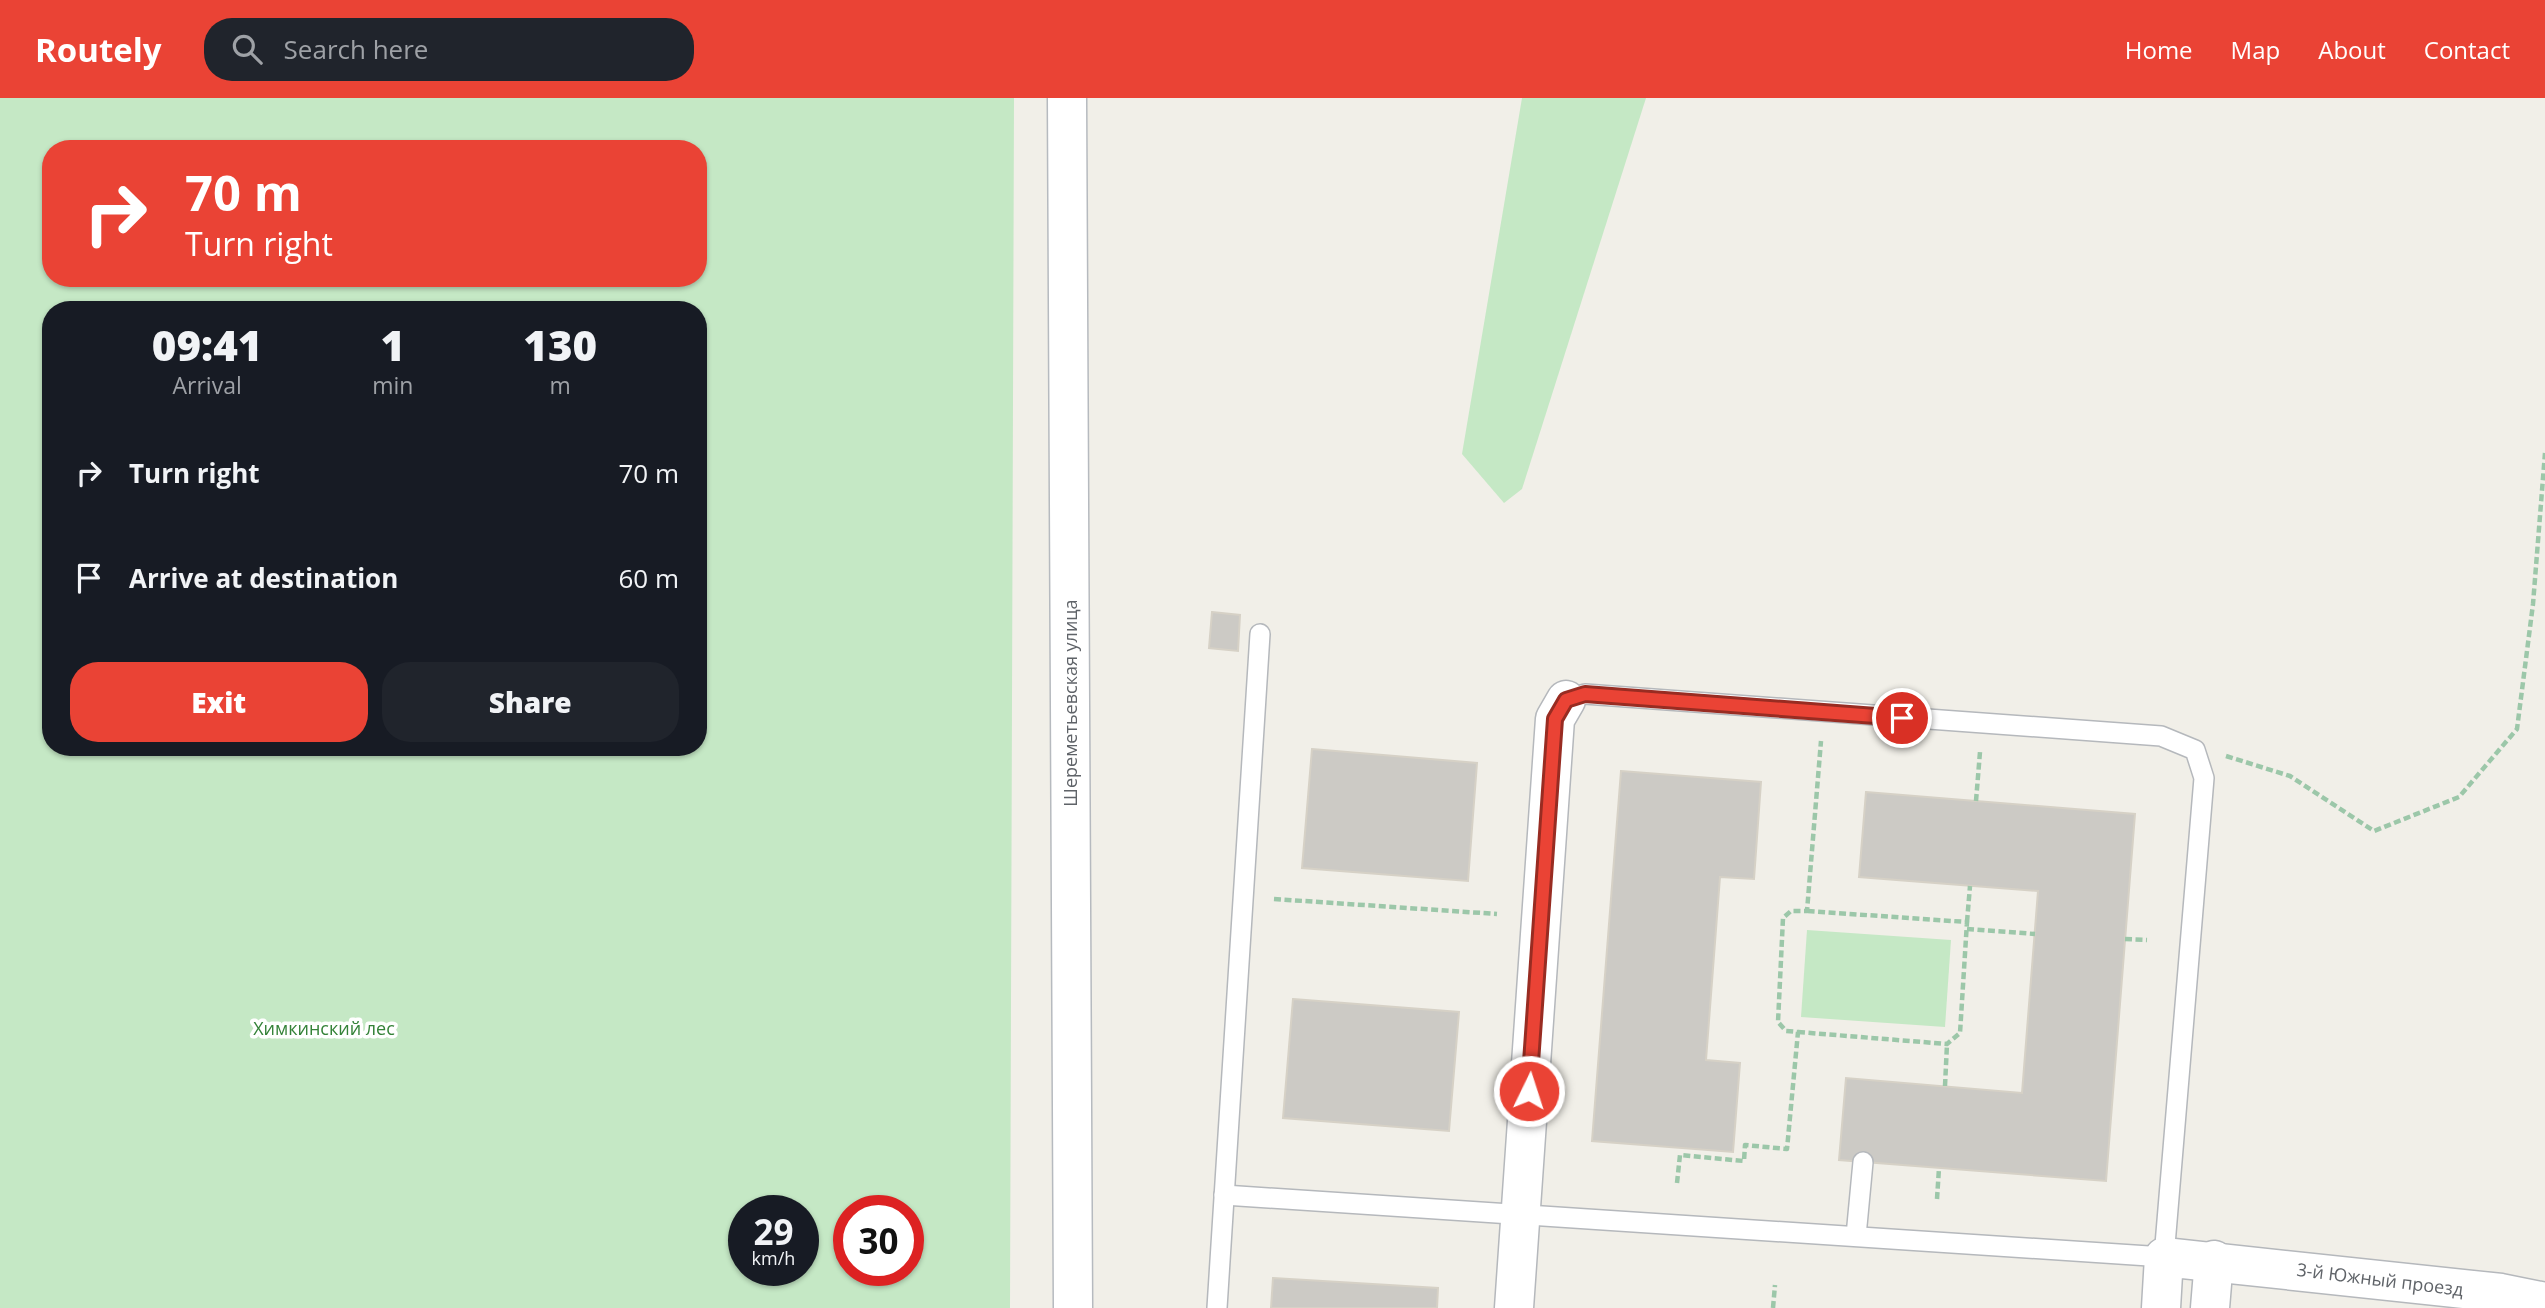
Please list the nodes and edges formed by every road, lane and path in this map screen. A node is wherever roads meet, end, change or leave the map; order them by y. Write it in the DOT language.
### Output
graph roads {
  1 [pos="1067,98"];
  2 [pos="2545,453"];
  3 [pos="1261,634"];
  4 [pos="1566,700"];
  5 [pos="1823,712"];
  6 [pos="1982,723"];
  7 [pos="2195,750"];
  8 [pos="1976,801"];
  9 [pos="1970,886"];
  10 [pos="1274,899"];
  11 [pos="1807,911"];
  12 [pos="1497,914"];
  13 [pos="1967,922"];
  14 [pos="1967,929"];
  15 [pos="2035,933"];
  16 [pos="2125,939"];
  17 [pos="2147,940"];
  18 [pos="1798,1032"];
  19 [pos="1947,1044"];
  20 [pos="1945,1086"];
  21 [pos="1863,1162"];
  22 [pos="1939,1168"];
  23 [pos="1677,1183"];
  24 [pos="1224,1195"];
  25 [pos="1937,1199"];
  26 [pos="1520,1214"];
  27 [pos="1856,1236"];
  28 [pos="2164,1257"];
  29 [pos="2214,1260"];
  30 [pos="1775,1285"];
  31 [pos="2501,1301"];
  32 [pos="2545,1303"];
  33 [pos="1073,1308"];
  34 [pos="1217,1308"];
  35 [pos="1514,1308"];
  36 [pos="1773,1308"];
  37 [pos="2161,1308"];
  38 [pos="2210,1308"];
  1 -- 33 [label="main road, Шереметьевская улица"];
  2 -- 7 [label="path"];
  3 -- 24 [label="lane"];
  4 -- 5 [label="lane"];
  4 -- 26 [label="main road"];
  5 -- 6 [label="lane"];
  5 -- 11 [label="path"];
  6 -- 7 [label="lane"];
  6 -- 8 [label="path"];
  7 -- 28 [label="lane"];
  9 -- 13 [label="path"];
  10 -- 12 [label="path"];
  11 -- 13 [label="path"];
  11 -- 18 [label="path"];
  13 -- 14 [label="path"];
  14 -- 15 [label="path"];
  14 -- 19 [label="path"];
  16 -- 17 [label="path"];
  18 -- 19 [label="path"];
  18 -- 23 [label="path"];
  19 -- 20 [label="path"];
  21 -- 27 [label="lane"];
  22 -- 25 [label="path"];
  24 -- 26 [label="lane"];
  24 -- 34 [label="lane"];
  26 -- 27 [label="lane"];
  26 -- 35 [label="main road"];
  27 -- 28 [label="lane"];
  28 -- 29 [label="main road, 3-й Южный проезд"];
  28 -- 37 [label="main road"];
  29 -- 31 [label="main road, 3-й Южный проезд"];
  29 -- 38 [label="main road"];
  30 -- 36 [label="path"];
  31 -- 32 [label="main road, 3-й Южный проезд"];
}
